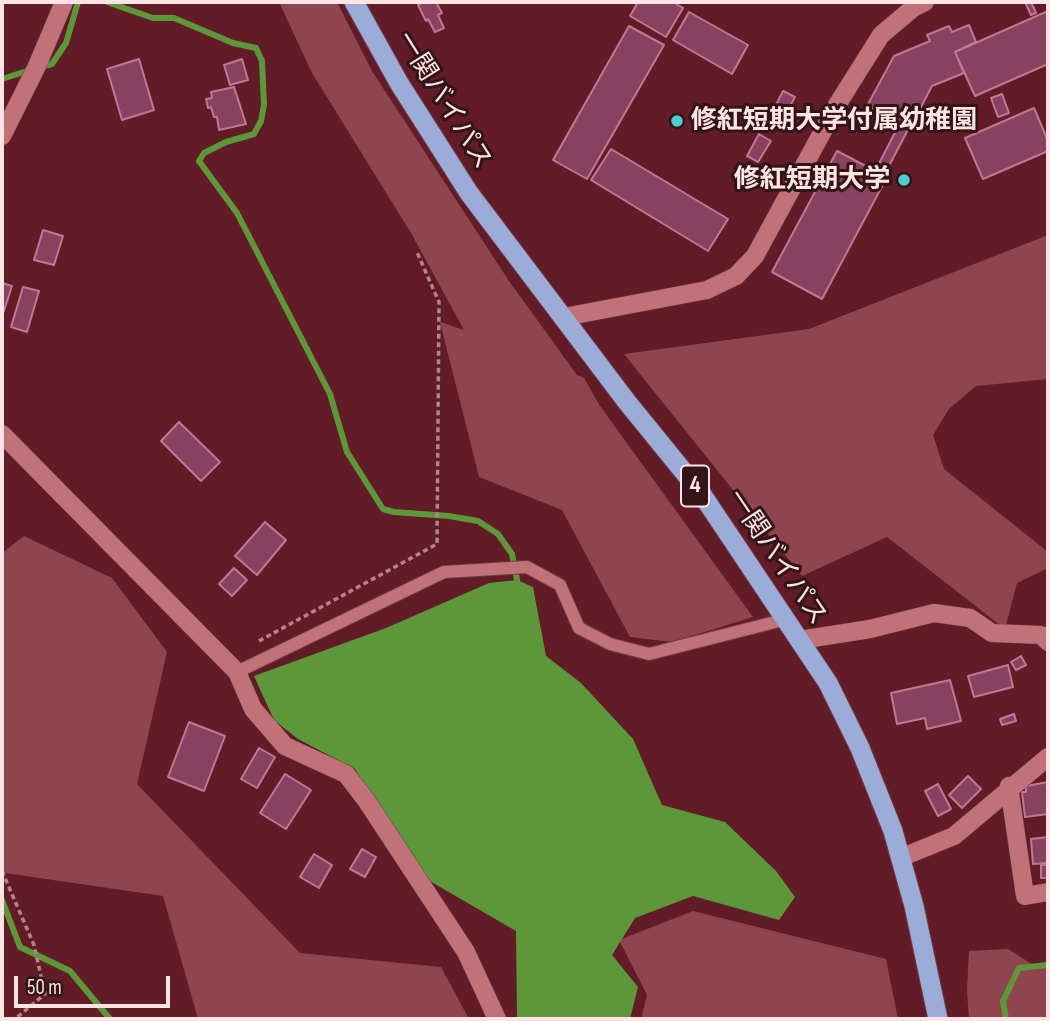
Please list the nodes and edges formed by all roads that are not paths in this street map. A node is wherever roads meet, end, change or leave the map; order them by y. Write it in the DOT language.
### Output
graph roads {
  1 [pos="64,2"];
  2 [pos="354,2"];
  3 [pos="925,2"];
  4 [pos="2,136"];
  5 [pos="564,317"];
  6 [pos="2,434"];
  7 [pos="787,619"];
  8 [pos="800,640"];
  9 [pos="1048,642"];
  10 [pos="237,672"];
  11 [pos="1048,757"];
  12 [pos="1010,787"];
  13 [pos="900,858"];
  14 [pos="1048,892"];
  15 [pos="497,1019"];
  16 [pos="938,1019"];
  1 -- 4 [label="street"];
  2 -- 5 [label="highway, 一関バイパス / 4"];
  3 -- 5 [label="street"];
  5 -- 7 [label="highway, 一関バイパス / 4"];
  6 -- 10 [label="street"];
  7 -- 8 [label="highway, 一関バイパス / 4"];
  7 -- 10 [label="lane"];
  8 -- 9 [label="street"];
  8 -- 13 [label="highway, 一関バイパス / 4"];
  10 -- 15 [label="street"];
  11 -- 12 [label="street"];
  12 -- 13 [label="street"];
  12 -- 14 [label="street"];
  13 -- 16 [label="highway, 一関バイパス / 4"];
}
